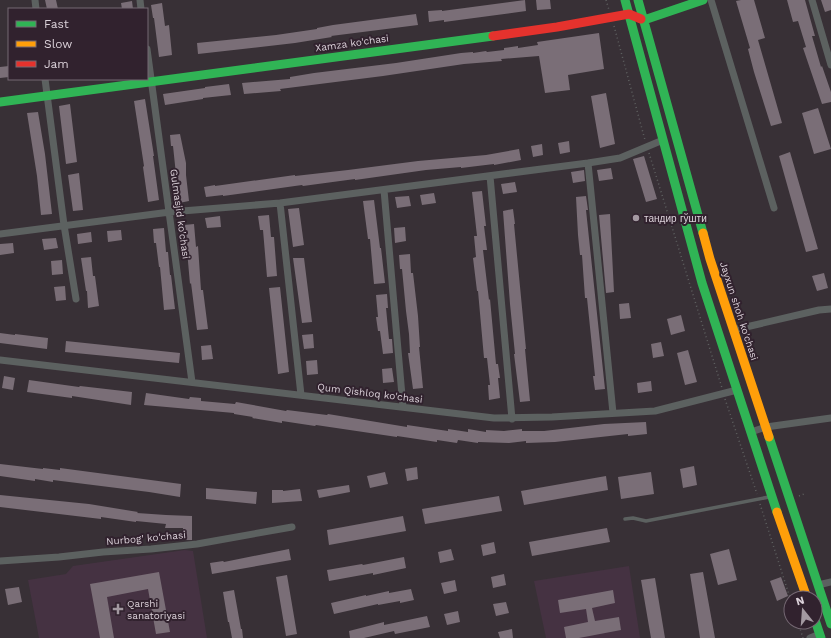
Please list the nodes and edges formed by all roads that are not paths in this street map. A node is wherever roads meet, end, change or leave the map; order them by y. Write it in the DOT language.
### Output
graph roads {
  1 [pos="624,0"];
  2 [pos="638,0"];
  3 [pos="703,0"];
  4 [pos="711,0"];
  5 [pos="812,0"];
  6 [pos="629,14"];
  7 [pos="644,20"];
  8 [pos="148,55"];
  9 [pos="831,65"];
  10 [pos="45,80"];
  11 [pos="152,80"];
  12 [pos="48,96"];
  13 [pos="0,102"];
  14 [pos="663,140"];
  15 [pos="588,163"];
  16 [pos="490,176"];
  17 [pos="384,190"];
  18 [pos="280,203"];
  19 [pos="774,208"];
  20 [pos="170,212"];
  21 [pos="64,226"];
  22 [pos="0,234"];
  23 [pos="76,299"];
  24 [pos="831,309"];
  25 [pos="733,330"];
  26 [pos="0,360"];
  27 [pos="192,382"];
  28 [pos="737,390"];
  29 [pos="301,395"];
  30 [pos="403,406"];
  31 [pos="613,413"];
  32 [pos="831,418"];
  33 [pos="512,419"];
  34 [pos="766,427"];
  35 [pos="751,432"];
  36 [pos="772,496"];
  37 [pos="625,519"];
  38 [pos="292,527"];
  39 [pos="0,561"];
  40 [pos="831,582"];
  41 [pos="818,585"];
  42 [pos="805,590"];
  43 [pos="831,624"];
  44 [pos="821,636"];
  45 [pos="810,638"];
  1 -- 6 [label="main road"];
  2 -- 7 [label="main road, Jayxun shoh ko'chasi"];
  3 -- 7 [label="main road"];
  4 -- 19 [label="street"];
  5 -- 9 [label="street"];
  6 -- 7 [label="main road"];
  6 -- 11 [label="main road, Xamza ko'chasi"];
  6 -- 14 [label="main road"];
  7 -- 25 [label="main road, Jayxun shoh ko'chasi"];
  8 -- 11 [label="street, Gulmasjid ko'chasi"];
  10 -- 12 [label="street"];
  11 -- 12 [label="main road, Xamza ko'chasi"];
  11 -- 20 [label="street, Gulmasjid ko'chasi"];
  12 -- 13 [label="main road, Xamza ko'chasi"];
  12 -- 21 [label="street"];
  14 -- 15 [label="street"];
  14 -- 28 [label="main road"];
  15 -- 16 [label="street"];
  15 -- 31 [label="street"];
  16 -- 17 [label="street"];
  16 -- 33 [label="street"];
  17 -- 18 [label="street"];
  17 -- 30 [label="street"];
  18 -- 20 [label="street"];
  18 -- 29 [label="street"];
  20 -- 21 [label="street"];
  20 -- 27 [label="street, Gulmasjid ko'chasi"];
  21 -- 22 [label="street"];
  21 -- 23 [label="street"];
  24 -- 25 [label="street"];
  25 -- 34 [label="main road, Jayxun shoh ko'chasi"];
  26 -- 27 [label="street, Qum Qishloq ko'chasi"];
  27 -- 29 [label="street, Qum Qishloq ko'chasi"];
  28 -- 31 [label="street, Qum Qishloq ko'chasi"];
  28 -- 35 [label="main road"];
  29 -- 30 [label="street, Qum Qishloq ko'chasi"];
  30 -- 33 [label="street, Qum Qishloq ko'chasi"];
  31 -- 33 [label="street, Qum Qishloq ko'chasi"];
  32 -- 34 [label="street"];
  34 -- 35 [label="street"];
  34 -- 41 [label="main road, Jayxun shoh ko'chasi"];
  35 -- 36 [label="main road"];
  36 -- 37 [label="lane"];
  36 -- 42 [label="main road"];
  38 -- 39 [label="street, Nurbog' ko'chasi"];
  40 -- 41 [label="street"];
  41 -- 43 [label="main road, Jayxun shoh ko'chasi"];
  44 -- 45 [label="street"];
}
